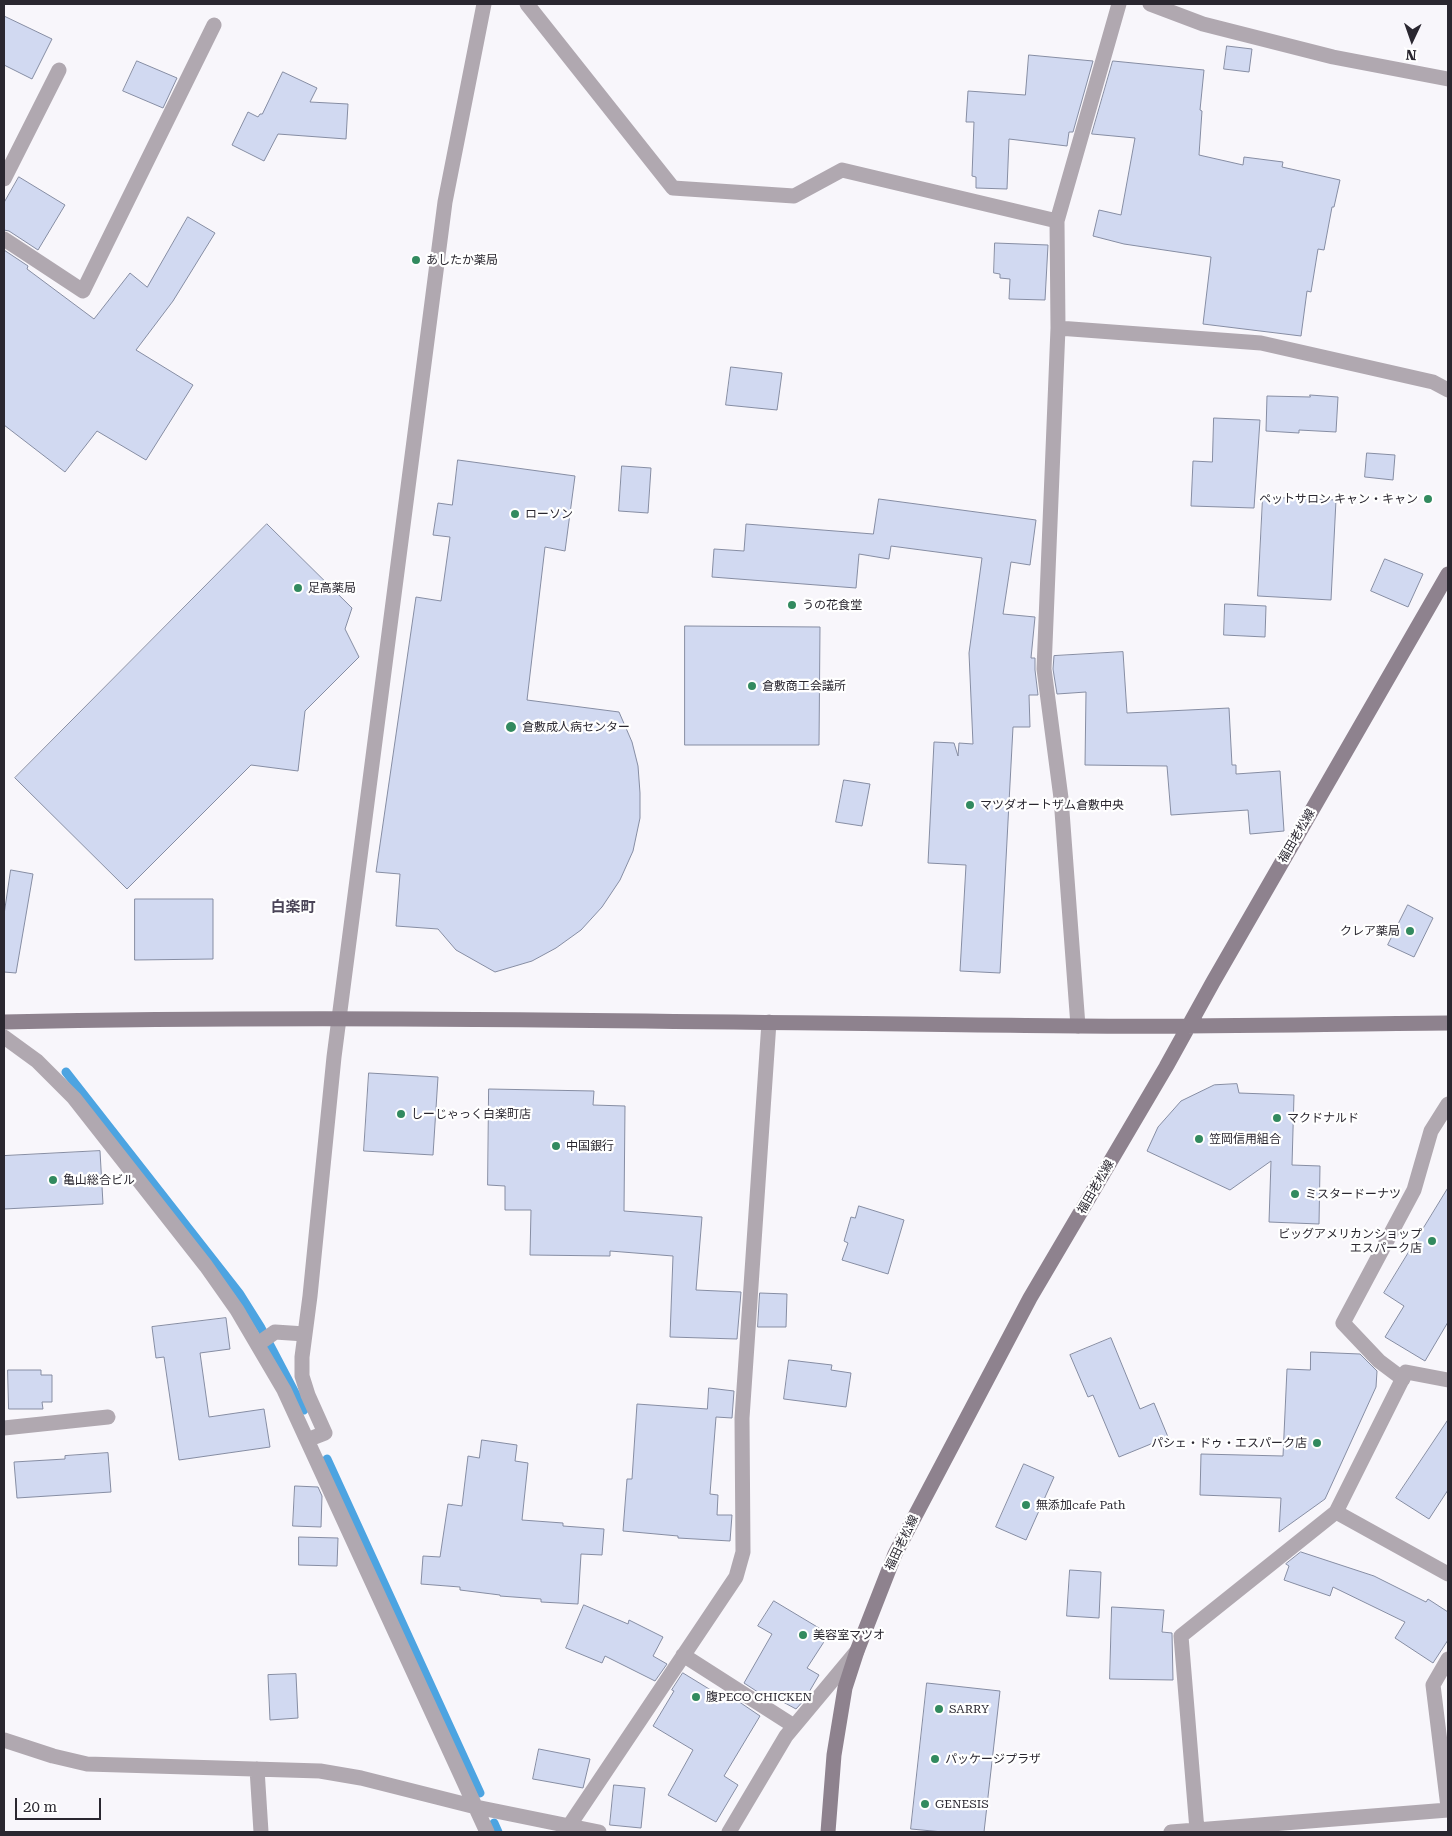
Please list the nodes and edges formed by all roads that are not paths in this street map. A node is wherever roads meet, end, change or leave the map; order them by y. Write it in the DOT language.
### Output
graph roads {
  1 [pos="484,4"];
  2 [pos="527,4"];
  3 [pos="1119,4"];
  4 [pos="1150,4"];
  5 [pos="214,25"];
  6 [pos="59,70"];
  7 [pos="1448,79"];
  8 [pos="4,179"];
  9 [pos="1057,221"];
  10 [pos="4,239"];
  11 [pos="1058,328"];
  12 [pos="1448,390"];
  13 [pos="1448,574"];
  14 [pos="339,1020"];
  15 [pos="4,1022"];
  16 [pos="769,1022"];
  17 [pos="1448,1023"];
  18 [pos="1189,1025"];
  19 [pos="1078,1026"];
  20 [pos="4,1037"];
  21 [pos="1448,1104"];
  22 [pos="305,1334"];
  23 [pos="264,1340"];
  24 [pos="1403,1379"];
  25 [pos="1448,1380"];
  26 [pos="108,1417"];
  27 [pos="4,1428"];
  28 [pos="307,1440"];
  29 [pos="1336,1512"];
  30 [pos="1448,1574"];
  31 [pos="857,1651"];
  32 [pos="684,1656"];
  33 [pos="1448,1659"];
  34 [pos="794,1726"];
  35 [pos="4,1740"];
  36 [pos="257,1769"];
  37 [pos="476,1807"];
  38 [pos="1448,1808"];
  39 [pos="569,1826"];
  40 [pos="1197,1830"];
  41 [pos="261,1832"];
  42 [pos="487,1832"];
  43 [pos="598,1832"];
  44 [pos="729,1832"];
  45 [pos="828,1832"];
  46 [pos="1171,1832"];
  1 -- 14 [label="street"];
  2 -- 9 [label="street"];
  3 -- 9 [label="street"];
  4 -- 7 [label="street"];
  5 -- 10 [label="street"];
  6 -- 8 [label="street"];
  9 -- 11 [label="street"];
  11 -- 12 [label="street"];
  11 -- 19 [label="street"];
  13 -- 18 [label="street, 福田老松線"];
  14 -- 15 [label="street"];
  14 -- 16 [label="street"];
  14 -- 22 [label="street"];
  16 -- 19 [label="street"];
  16 -- 32 [label="street"];
  17 -- 18 [label="street"];
  18 -- 19 [label="street"];
  18 -- 31 [label="street, 福田老松線"];
  20 -- 23 [label="street"];
  21 -- 24 [label="street"];
  22 -- 23 [label="street"];
  22 -- 28 [label="street"];
  23 -- 28 [label="street"];
  24 -- 25 [label="street"];
  24 -- 29 [label="street"];
  26 -- 27 [label="street"];
  28 -- 37 [label="street"];
  29 -- 30 [label="street"];
  29 -- 40 [label="street"];
  31 -- 34 [label="street"];
  31 -- 45 [label="street, 福田老松線"];
  32 -- 34 [label="street"];
  32 -- 39 [label="street"];
  33 -- 38 [label="street"];
  34 -- 44 [label="street"];
  35 -- 36 [label="street"];
  36 -- 37 [label="street"];
  36 -- 41 [label="street"];
  37 -- 39 [label="street"];
  37 -- 42 [label="street"];
  38 -- 40 [label="street"];
  39 -- 43 [label="street"];
  40 -- 46 [label="street"];
}
